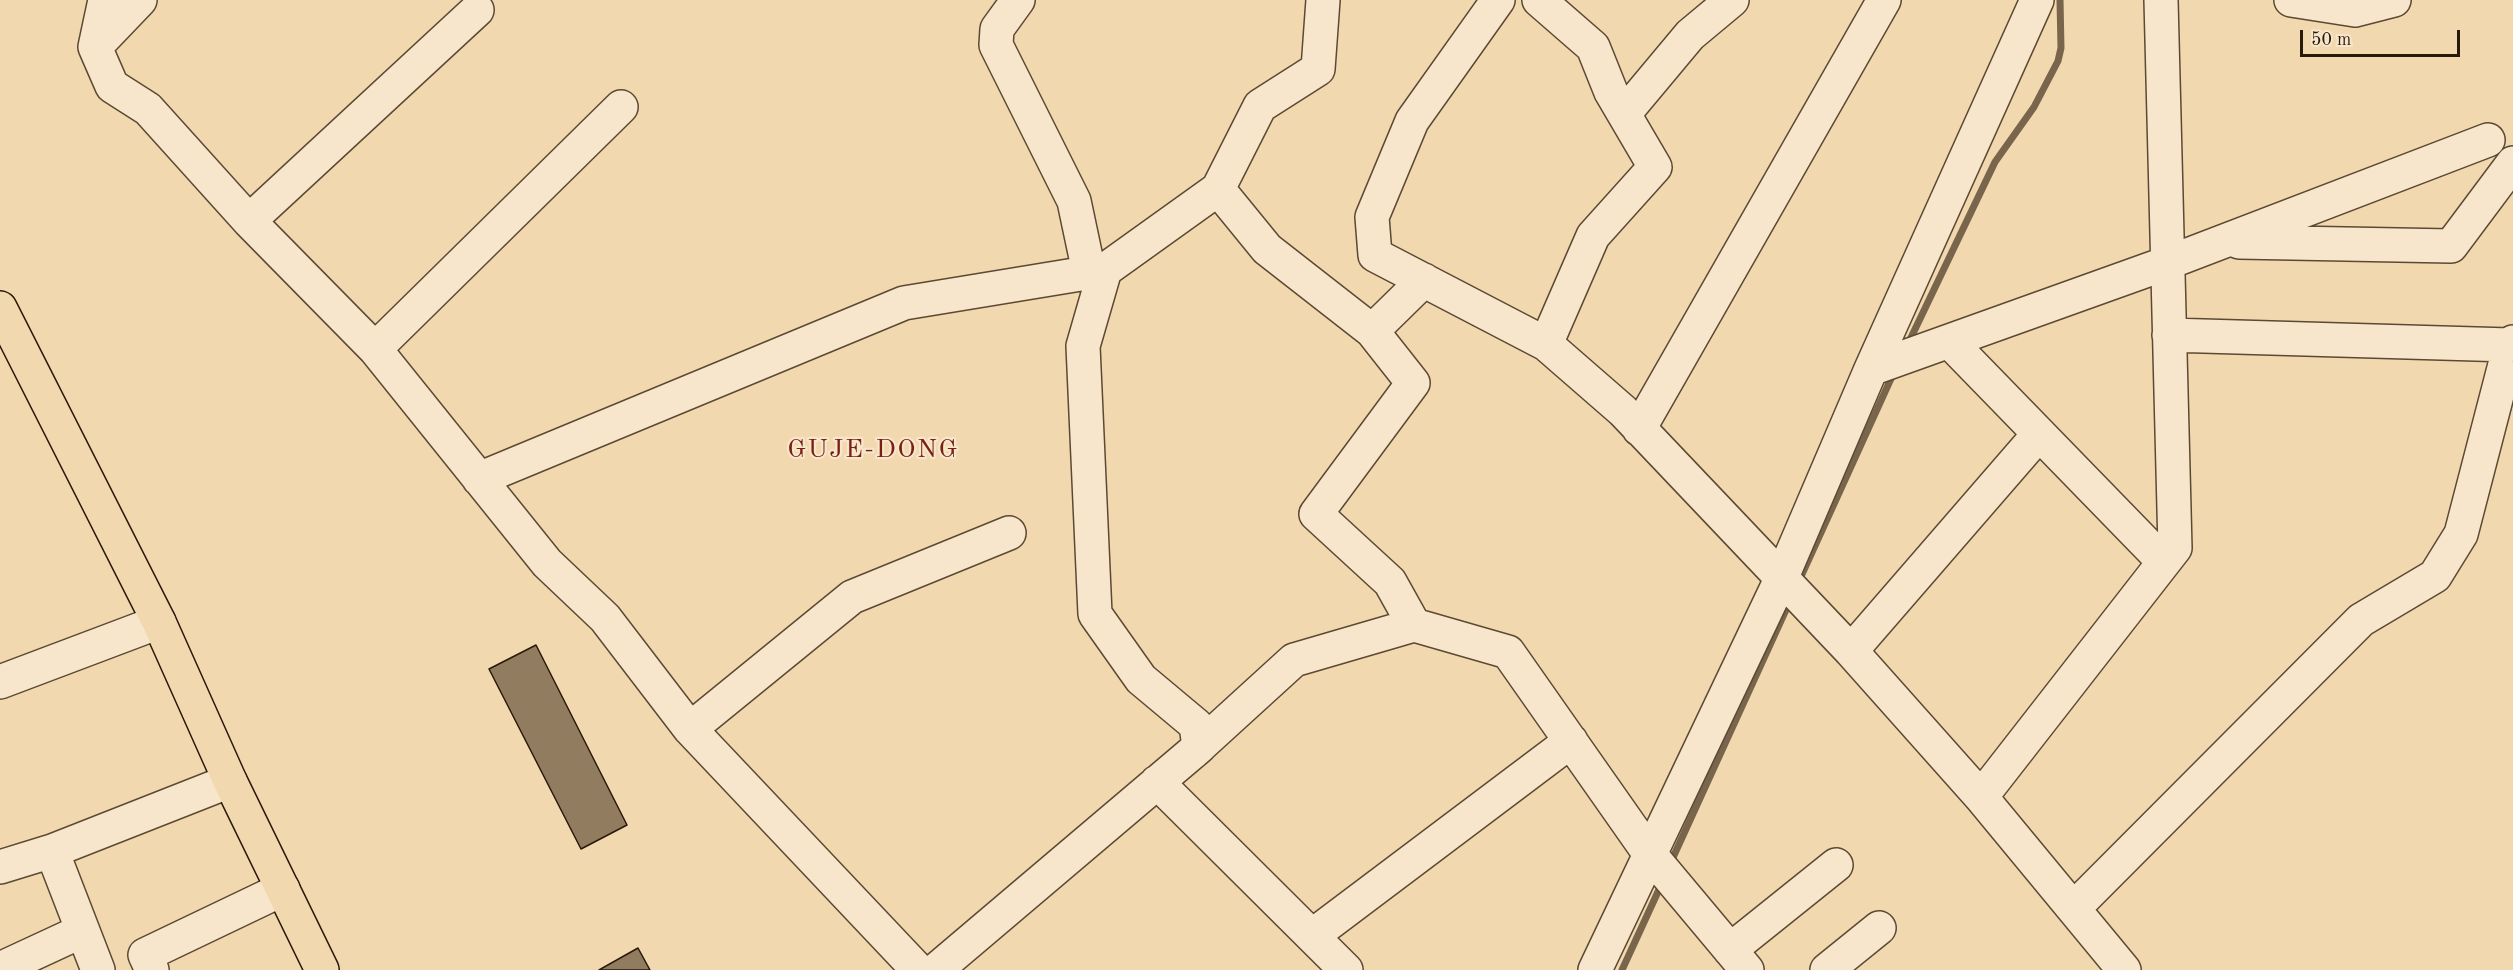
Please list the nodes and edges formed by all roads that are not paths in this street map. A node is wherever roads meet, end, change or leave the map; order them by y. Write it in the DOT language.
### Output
graph roads {
  1 [pos="105,0"];
  2 [pos="140,0"];
  3 [pos="1018,0"];
  4 [pos="1323,0"];
  5 [pos="1498,0"];
  6 [pos="1539,0"];
  7 [pos="1732,0"];
  8 [pos="1884,0"];
  9 [pos="2037,0"];
  10 [pos="2160,0"];
  11 [pos="2291,0"];
  12 [pos="2394,0"];
  13 [pos="477,10"];
  14 [pos="95,47"];
  15 [pos="621,107"];
  16 [pos="1624,114"];
  17 [pos="2488,140"];
  18 [pos="2513,163"];
  19 [pos="1218,189"];
  20 [pos="249,221"];
  21 [pos="2222,242"];
  22 [pos="2167,263"];
  23 [pos="1097,271"];
  24 [pos="1424,280"];
  25 [pos="0,308"];
  26 [pos="1372,331"];
  27 [pos="2169,335"];
  28 [pos="1948,341"];
  29 [pos="2512,343"];
  30 [pos="1546,344"];
  31 [pos="375,349"];
  32 [pos="1871,369"];
  33 [pos="1640,429"];
  34 [pos="2039,434"];
  35 [pos="479,479"];
  36 [pos="1009,533"];
  37 [pos="2164,562"];
  38 [pos="1790,586"];
  39 [pos="159,622"];
  40 [pos="1414,625"];
  41 [pos="1851,651"];
  42 [pos="0,682"];
  43 [pos="690,729"];
  44 [pos="1571,741"];
  45 [pos="1199,747"];
  46 [pos="230,781"];
  47 [pos="1157,782"];
  48 [pos="1981,797"];
  49 [pos="52,851"];
  50 [pos="1649,853"];
  51 [pos="1836,865"];
  52 [pos="0,867"];
  53 [pos="283,889"];
  54 [pos="2074,909"];
  55 [pos="1879,928"];
  56 [pos="82,931"];
  57 [pos="1312,936"];
  58 [pos="1739,960"];
  59 [pos="0,969"];
  60 [pos="98,970"];
  61 [pos="152,970"];
  62 [pos="322,970"];
  63 [pos="918,970"];
  64 [pos="936,970"];
  65 [pos="1346,970"];
  66 [pos="1595,970"];
  67 [pos="1827,970"];
  68 [pos="2124,970"];
  1 -- 14 [label="street"];
  2 -- 14 [label="street"];
  3 -- 23 [label="street"];
  4 -- 19 [label="street"];
  5 -- 24 [label="street"];
  6 -- 16 [label="street"];
  7 -- 16 [label="street"];
  8 -- 33 [label="street"];
  9 -- 32 [label="street"];
  10 -- 22 [label="street"];
  11 -- 12 [label="street"];
  13 -- 20 [label="street"];
  14 -- 20 [label="street"];
  15 -- 31 [label="street"];
  16 -- 30 [label="street"];
  17 -- 21 [label="street"];
  18 -- 21 [label="street"];
  19 -- 23 [label="street"];
  19 -- 26 [label="street"];
  20 -- 31 [label="street"];
  21 -- 22 [label="street"];
  22 -- 27 [label="street"];
  22 -- 28 [label="street"];
  23 -- 35 [label="street"];
  23 -- 45 [label="street"];
  24 -- 26 [label="street"];
  24 -- 30 [label="street"];
  25 -- 39 [label="main road"];
  26 -- 40 [label="street"];
  27 -- 29 [label="street"];
  27 -- 37 [label="street"];
  28 -- 32 [label="street"];
  28 -- 34 [label="street"];
  29 -- 54 [label="street"];
  30 -- 33 [label="street"];
  31 -- 35 [label="street"];
  32 -- 38 [label="street"];
  33 -- 38 [label="street"];
  34 -- 37 [label="street"];
  34 -- 41 [label="street"];
  35 -- 43 [label="street"];
  36 -- 43 [label="street"];
  37 -- 48 [label="street"];
  38 -- 41 [label="street"];
  38 -- 50 [label="street"];
  39 -- 42 [label="street"];
  39 -- 46 [label="main road"];
  40 -- 44 [label="street"];
  40 -- 45 [label="street"];
  41 -- 48 [label="street"];
  43 -- 63 [label="street"];
  44 -- 50 [label="street"];
  44 -- 57 [label="street"];
  45 -- 47 [label="street"];
  46 -- 49 [label="street"];
  46 -- 53 [label="main road"];
  47 -- 57 [label="street"];
  47 -- 64 [label="street"];
  48 -- 54 [label="street"];
  49 -- 52 [label="street"];
  49 -- 56 [label="street"];
  50 -- 58 [label="street"];
  50 -- 66 [label="street"];
  51 -- 58 [label="street"];
  53 -- 61 [label="street"];
  53 -- 62 [label="main road"];
  54 -- 68 [label="street"];
  55 -- 67 [label="street"];
  56 -- 59 [label="street"];
  56 -- 60 [label="street"];
  57 -- 65 [label="street"];
}
